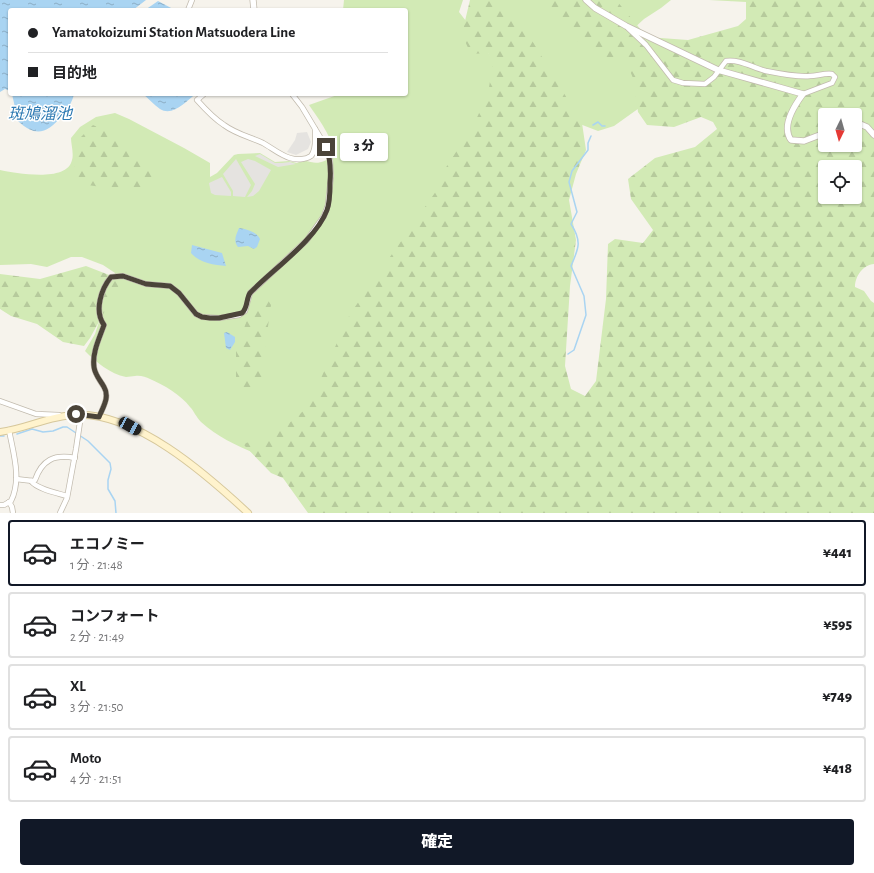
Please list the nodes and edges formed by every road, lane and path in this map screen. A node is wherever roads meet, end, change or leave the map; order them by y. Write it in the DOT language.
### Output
graph roads {
  1 [pos="586,0"];
  2 [pos="626,26"];
  3 [pos="718,70"];
  4 [pos="803,94"];
  5 [pos="202,96"];
  6 [pos="294,96"];
  7 [pos="862,125"];
  8 [pos="315,129"];
  9 [pos="874,135"];
  10 [pos="818,136"];
  11 [pos="0,401"];
  12 [pos="81,415"];
  13 [pos="67,416"];
  14 [pos="99,417"];
  15 [pos="9,430"];
  16 [pos="0,432"];
  17 [pos="75,458"];
  18 [pos="16,479"];
  19 [pos="32,481"];
  20 [pos="67,496"];
  21 [pos="10,502"];
  22 [pos="0,505"];
  23 [pos="14,513"];
  24 [pos="60,513"];
  25 [pos="248,513"];
  1 -- 2 [label="street"];
  2 -- 3 [label="street"];
  2 -- 3 [label="street"];
  3 -- 4 [label="street"];
  3 -- 4 [label="street"];
  4 -- 10 [label="street"];
  5 -- 8 [label="street"];
  6 -- 8 [label="street"];
  7 -- 9 [label="street"];
  8 -- 14 [label="street"];
  11 -- 13 [label="street"];
  12 -- 13 [label="main road"];
  12 -- 14 [label="main road"];
  12 -- 17 [label="street"];
  13 -- 15 [label="main road"];
  14 -- 25 [label="main road"];
  15 -- 16 [label="main road"];
  15 -- 18 [label="street"];
  17 -- 19 [label="street"];
  17 -- 20 [label="street"];
  18 -- 19 [label="street"];
  18 -- 21 [label="street"];
  19 -- 20 [label="street"];
  20 -- 24 [label="street"];
  21 -- 22 [label="street"];
  21 -- 23 [label="street"];
}
